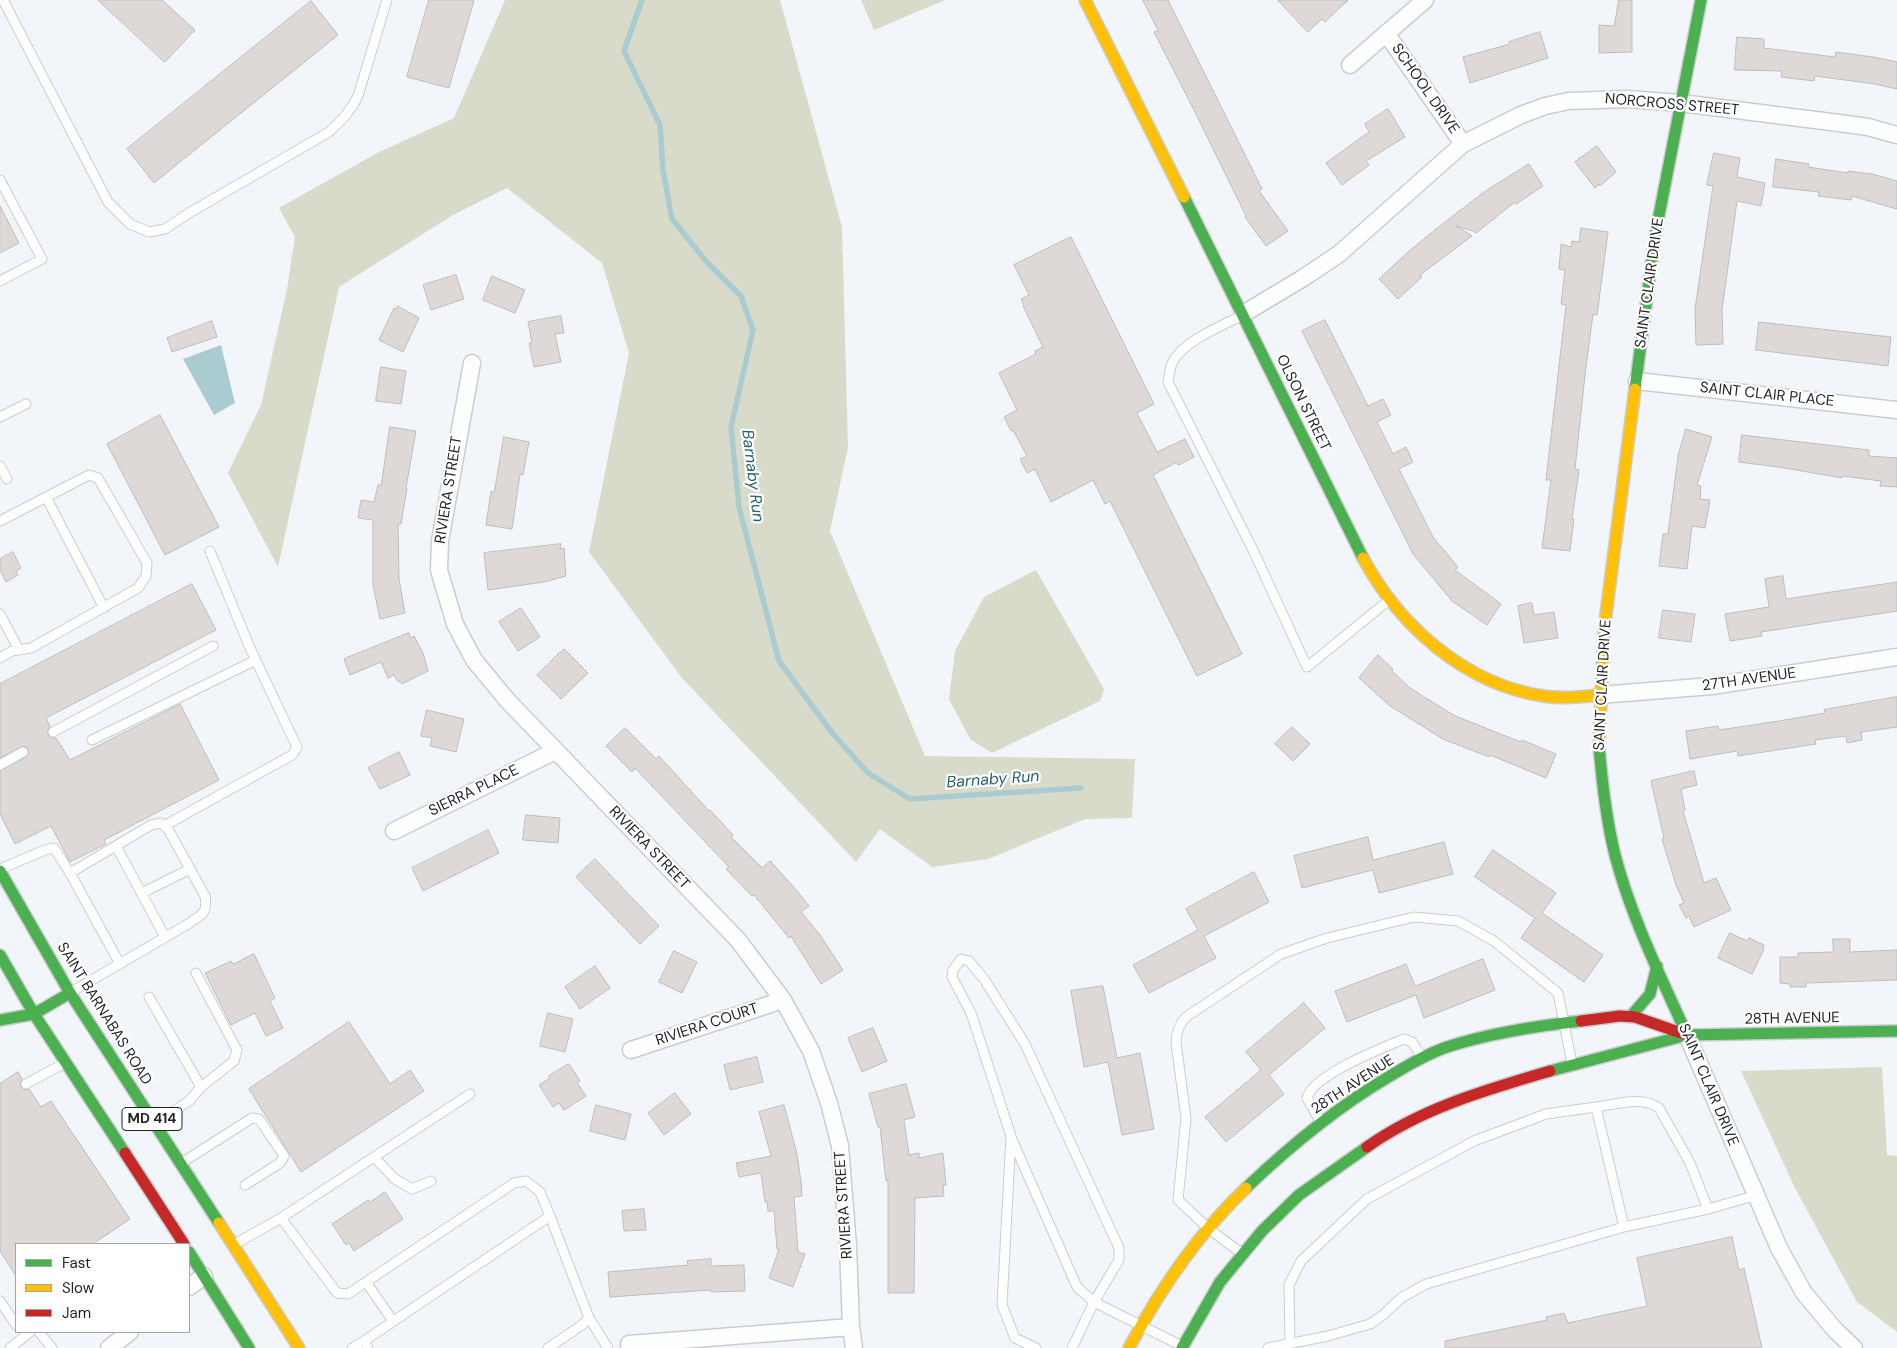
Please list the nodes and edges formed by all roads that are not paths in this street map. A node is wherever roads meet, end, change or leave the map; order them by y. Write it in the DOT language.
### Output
graph roads {
  1 [pos="3,0"];
  2 [pos="387,0"];
  3 [pos="1085,0"];
  4 [pos="1425,0"];
  5 [pos="1701,0"];
  6 [pos="1386,33"];
  7 [pos="1350,65"];
  8 [pos="1681,103"];
  9 [pos="1897,135"];
  10 [pos="1463,144"];
  11 [pos="0,180"];
  12 [pos="0,281"];
  13 [pos="1243,314"];
  14 [pos="472,363"];
  15 [pos="1637,381"];
  16 [pos="26,404"];
  17 [pos="1897,410"];
  18 [pos="0,418"];
  19 [pos="0,466"];
  20 [pos="7,479"];
  21 [pos="46,497"];
  22 [pos="0,521"];
  23 [pos="210,551"];
  24 [pos="1389,600"];
  25 [pos="104,608"];
  26 [pos="0,614"];
  27 [pos="212,646"];
  28 [pos="19,650"];
  29 [pos="1897,657"];
  30 [pos="0,658"];
  31 [pos="256,660"];
  32 [pos="1600,695"];
  33 [pos="53,732"];
  34 [pos="92,740"];
  35 [pos="555,751"];
  36 [pos="24,752"];
  37 [pos="0,765"];
  38 [pos="164,826"];
  39 [pos="394,831"];
  40 [pos="116,846"];
  41 [pos="190,869"];
  42 [pos="0,870"];
  43 [pos="70,873"];
  44 [pos="142,893"];
  45 [pos="165,937"];
  46 [pos="0,955"];
  47 [pos="120,964"];
  48 [pos="1657,966"];
  49 [pos="196,973"];
  50 [pos="70,993"];
  51 [pos="149,996"];
  52 [pos="783,1000"];
  53 [pos="34,1014"];
  54 [pos="1631,1016"];
  55 [pos="0,1020"];
  56 [pos="1564,1023"];
  57 [pos="1897,1031"];
  58 [pos="1687,1035"];
  59 [pos="631,1050"];
  60 [pos="1424,1059"];
  61 [pos="65,1063"];
  62 [pos="1572,1064"];
  63 [pos="26,1084"];
  64 [pos="201,1087"];
  65 [pos="470,1094"];
  66 [pos="1596,1108"];
  67 [pos="1321,1123"];
  68 [pos="155,1124"];
  69 [pos="1011,1136"];
  70 [pos="374,1157"];
  71 [pos="181,1164"];
  72 [pos="431,1181"];
  73 [pos="245,1185"];
  74 [pos="1757,1195"];
  75 [pos="1708,1209"];
  76 [pos="550,1216"];
  77 [pos="281,1218"];
  78 [pos="1624,1227"];
  79 [pos="1208,1228"];
  80 [pos="183,1243"];
  81 [pos="234,1245"];
  82 [pos="190,1254"];
  83 [pos="1243,1255"];
  84 [pos="204,1276"];
  85 [pos="366,1282"];
  86 [pos="190,1286"];
  87 [pos="0,1301"];
  88 [pos="1094,1302"];
  89 [pos="589,1318"];
  90 [pos="393,1321"];
  91 [pos="15,1324"];
  92 [pos="1139,1326"];
  93 [pos="851,1327"];
  94 [pos="25,1333"];
  95 [pos="40,1333"];
  96 [pos="129,1333"];
  97 [pos="366,1344"];
  98 [pos="629,1344"];
  99 [pos="1290,1344"];
  100 [pos="1185,1347"];
  101 [pos="10,1348"];
  102 [pos="52,1348"];
  103 [pos="108,1348"];
  104 [pos="249,1348"];
  105 [pos="299,1348"];
  106 [pos="352,1348"];
  107 [pos="548,1348"];
  108 [pos="608,1348"];
  109 [pos="854,1348"];
  110 [pos="1036,1348"];
  111 [pos="1072,1348"];
  112 [pos="1129,1348"];
  113 [pos="1268,1348"];
  114 [pos="1854,1348"];
  1 -- 2 [label="lane"];
  3 -- 13 [label="street, OLSON STREET"];
  4 -- 6 [label="street"];
  5 -- 8 [label="street, SAINT CLAIR DRIVE"];
  6 -- 7 [label="street"];
  6 -- 10 [label="street, SCHOOL DRIVE"];
  8 -- 9 [label="street, NORCROSS STREET"];
  8 -- 10 [label="street, NORCROSS STREET"];
  8 -- 15 [label="street, SAINT CLAIR DRIVE"];
  10 -- 13 [label="street, NORCROSS STREET"];
  11 -- 12 [label="lane"];
  13 -- 24 [label="street, OLSON STREET"];
  13 -- 24 [label="lane"];
  14 -- 35 [label="street, RIVIERA STREET"];
  15 -- 17 [label="street, SAINT CLAIR PLACE"];
  15 -- 32 [label="street, SAINT CLAIR DRIVE"];
  16 -- 18 [label="lane"];
  19 -- 20 [label="lane"];
  21 -- 22 [label="lane"];
  21 -- 25 [label="lane"];
  21 -- 25 [label="lane"];
  23 -- 31 [label="lane"];
  24 -- 32 [label="street, OLSON STREET"];
  25 -- 28 [label="lane"];
  26 -- 28 [label="lane"];
  27 -- 33 [label="lane"];
  28 -- 30 [label="lane"];
  29 -- 32 [label="street, 27TH AVENUE"];
  31 -- 34 [label="lane"];
  31 -- 38 [label="lane"];
  32 -- 48 [label="street, SAINT CLAIR DRIVE"];
  35 -- 39 [label="street, SIERRA PLACE"];
  35 -- 52 [label="street, RIVIERA STREET"];
  36 -- 37 [label="lane"];
  38 -- 40 [label="lane"];
  38 -- 41 [label="lane"];
  40 -- 43 [label="lane"];
  40 -- 44 [label="lane"];
  41 -- 44 [label="lane"];
  41 -- 45 [label="lane"];
  42 -- 43 [label="lane"];
  42 -- 50 [label="street, SAINT BARNABAS ROAD / MD 414"];
  43 -- 47 [label="lane"];
  44 -- 45 [label="lane"];
  45 -- 47 [label="lane"];
  46 -- 53 [label="street, MD 414"];
  47 -- 50 [label="lane"];
  48 -- 54 [label="street"];
  48 -- 58 [label="street, SAINT CLAIR DRIVE"];
  49 -- 64 [label="lane"];
  50 -- 53 [label="street"];
  50 -- 68 [label="street, SAINT BARNABAS ROAD / MD 414"];
  51 -- 64 [label="lane"];
  52 -- 59 [label="street, RIVIERA COURT"];
  52 -- 93 [label="street, RIVIERA STREET"];
  53 -- 55 [label="street"];
  53 -- 61 [label="street, MD 414"];
  54 -- 56 [label="street, 28TH AVENUE"];
  54 -- 58 [label="street, 28TH AVENUE"];
  56 -- 60 [label="street, 28TH AVENUE"];
  56 -- 62 [label="lane"];
  56 -- 79 [label="lane"];
  57 -- 58 [label="street, 28TH AVENUE"];
  58 -- 62 [label="street, 28TH AVENUE"];
  58 -- 74 [label="street, SAINT CLAIR DRIVE"];
  60 -- 67 [label="street, 28TH AVENUE"];
  60 -- 67 [label="lane"];
  61 -- 63 [label="lane"];
  61 -- 80 [label="street, MD 414"];
  62 -- 83 [label="street, 28TH AVENUE"];
  64 -- 68 [label="lane"];
  65 -- 70 [label="lane"];
  66 -- 75 [label="lane"];
  66 -- 78 [label="lane"];
  66 -- 99 [label="lane"];
  67 -- 79 [label="street, 28TH AVENUE"];
  68 -- 71 [label="street, SAINT BARNABAS ROAD / MD 414"];
  69 -- 88 [label="lane"];
  69 -- 88 [label="lane"];
  69 -- 110 [label="lane"];
  70 -- 72 [label="lane"];
  70 -- 77 [label="lane"];
  71 -- 73 [label="lane"];
  71 -- 81 [label="street, SAINT BARNABAS ROAD / MD 414"];
  74 -- 75 [label="lane"];
  74 -- 114 [label="street, SAINT CLAIR DRIVE"];
  75 -- 78 [label="lane"];
  76 -- 85 [label="lane"];
  76 -- 89 [label="lane"];
  76 -- 90 [label="lane"];
  77 -- 81 [label="lane"];
  77 -- 85 [label="lane"];
  78 -- 99 [label="lane"];
  79 -- 83 [label="lane"];
  79 -- 92 [label="street, 28TH AVENUE"];
  81 -- 105 [label="street, SAINT BARNABAS ROAD / MD 414"];
  82 -- 84 [label="street"];
  83 -- 100 [label="street, 28TH AVENUE"];
  84 -- 86 [label="street"];
  84 -- 104 [label="street"];
  85 -- 90 [label="lane"];
  87 -- 91 [label="lane"];
  88 -- 92 [label="lane"];
  88 -- 111 [label="lane"];
  89 -- 107 [label="lane"];
  89 -- 108 [label="lane"];
  90 -- 97 [label="lane"];
  92 -- 100 [label="lane"];
  92 -- 112 [label="street, 28TH AVENUE"];
  93 -- 98 [label="street"];
  93 -- 109 [label="street, RIVIERA STREET"];
  94 -- 101 [label="lane"];
  95 -- 102 [label="lane"];
  96 -- 103 [label="street"];
  97 -- 106 [label="lane"];
  99 -- 113 [label="lane"];
}
